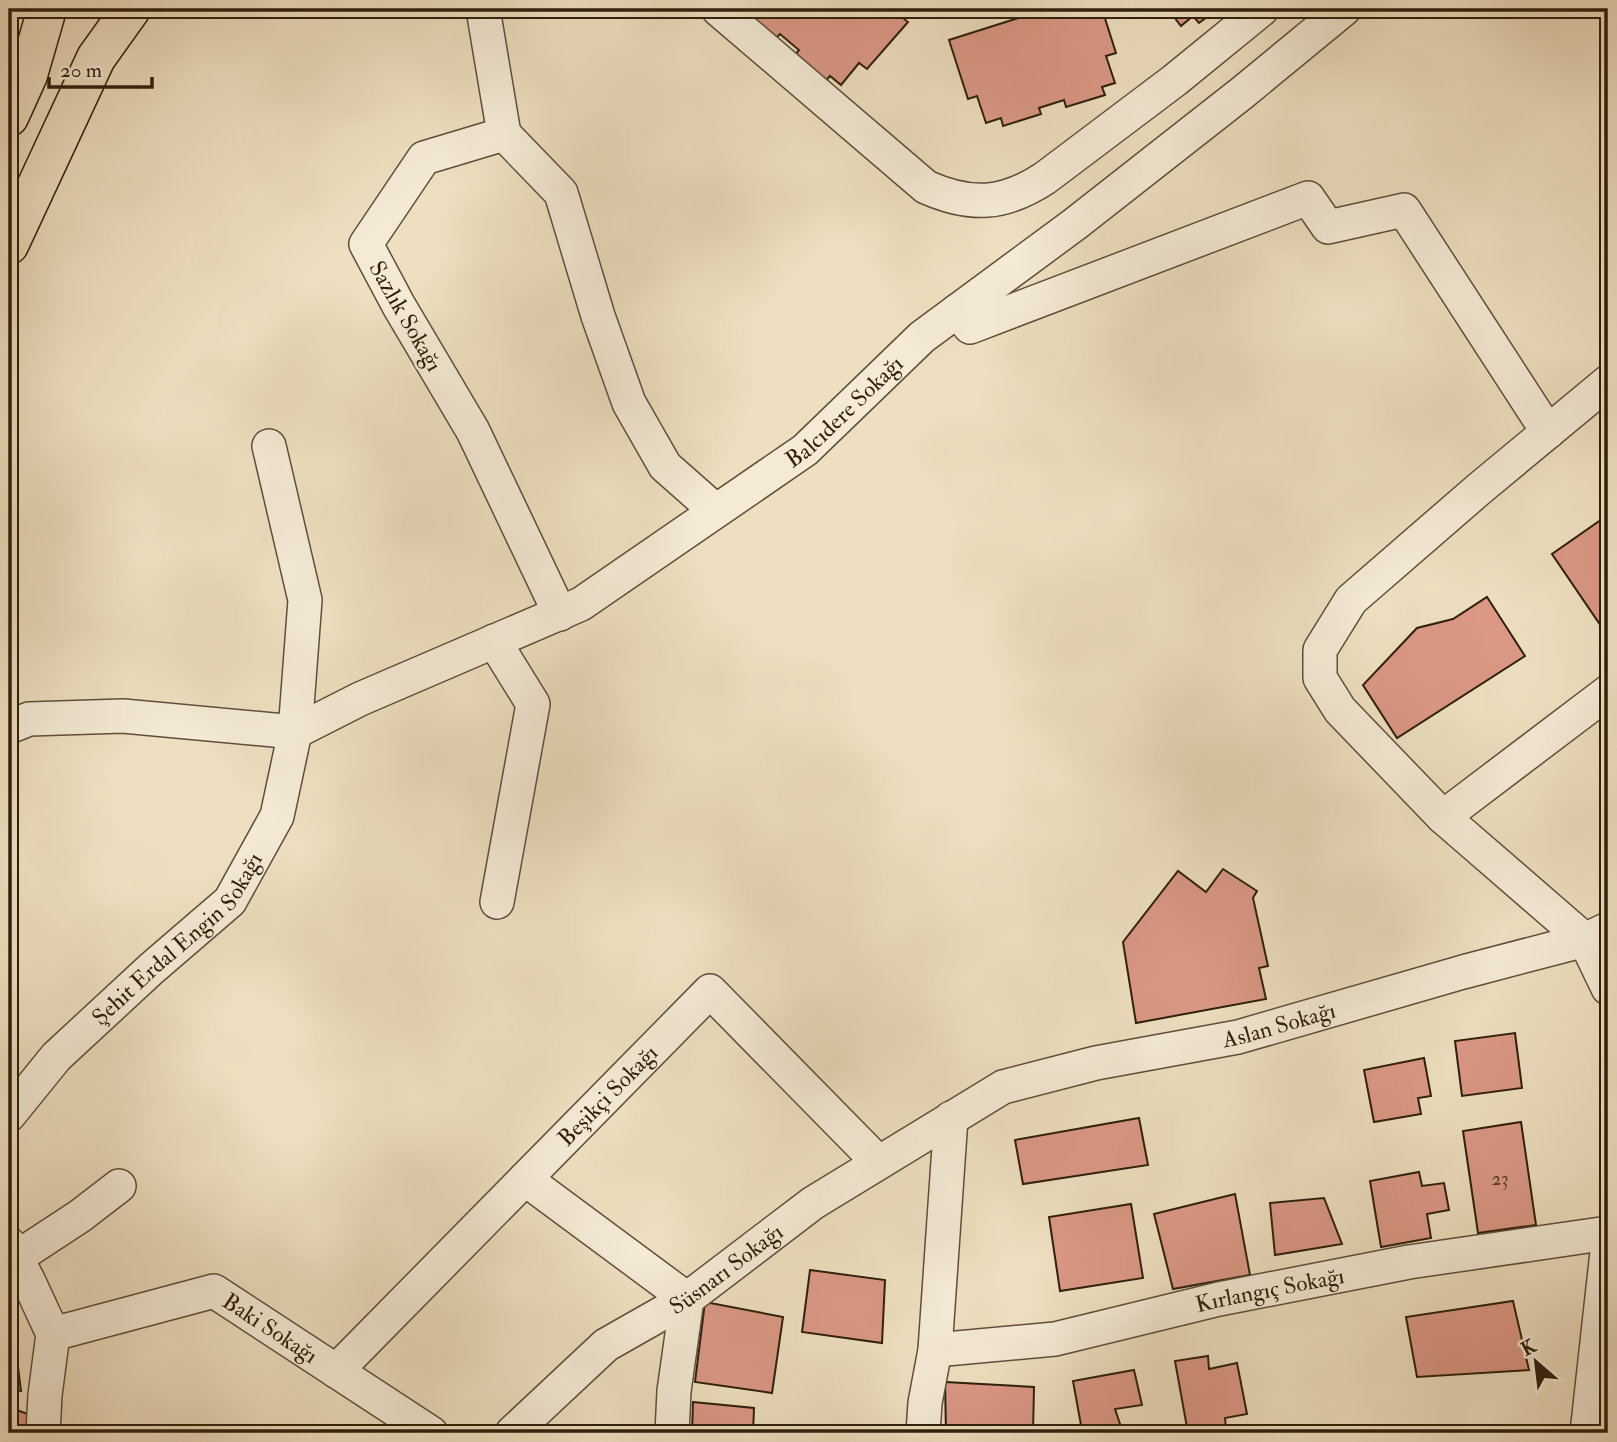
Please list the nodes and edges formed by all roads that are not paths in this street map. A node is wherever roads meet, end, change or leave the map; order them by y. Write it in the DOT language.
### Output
graph roads {
  1 [pos="47,9"];
  2 [pos="131,9"];
  3 [pos="483,9"];
  4 [pos="718,9"];
  5 [pos="1262,9"];
  6 [pos="1344,9"];
  7 [pos="9,117"];
  8 [pos="504,134"];
  9 [pos="9,245"];
  10 [pos="957,311"];
  11 [pos="1608,382"];
  12 [pos="1548,432"];
  13 [pos="269,446"];
  14 [pos="716,511"];
  15 [pos="560,614"];
  16 [pos="494,641"];
  17 [pos="1608,692"];
  18 [pos="9,727"];
  19 [pos="295,732"];
  20 [pos="1443,817"];
  21 [pos="497,902"];
  22 [pos="1596,935"];
  23 [pos="1608,988"];
  24 [pos="9,1115"];
  25 [pos="951,1118"];
  26 [pos="878,1163"];
  27 [pos="525,1179"];
  28 [pos="119,1186"];
  29 [pos="1608,1233"];
  30 [pos="1608,1242"];
  31 [pos="11,1254"];
  32 [pos="687,1299"];
  33 [pos="53,1334"];
  34 [pos="935,1350"];
  35 [pos="336,1371"];
  36 [pos="43,1433"];
  37 [pos="431,1433"];
  38 [pos="512,1433"];
  39 [pos="672,1433"];
  40 [pos="923,1433"];
  41 [pos="1587,1433"];
  1 -- 7 [label="main road"];
  2 -- 9 [label="main road"];
  3 -- 8 [label="street"];
  4 -- 5 [label="street"];
  6 -- 10 [label="street, Balcıdere Sokağı"];
  8 -- 14 [label="street"];
  8 -- 15 [label="street, Sazlık Sokağı"];
  10 -- 12 [label="street"];
  10 -- 14 [label="street, Balcıdere Sokağı"];
  11 -- 12 [label="street"];
  12 -- 20 [label="street"];
  13 -- 19 [label="street, Şehit Erdal Engin Sokağı"];
  14 -- 15 [label="street, Balcıdere Sokağı"];
  15 -- 16 [label="street, Balcıdere Sokağı"];
  16 -- 19 [label="street, Balcıdere Sokağı"];
  16 -- 21 [label="street"];
  17 -- 20 [label="street"];
  18 -- 19 [label="street"];
  19 -- 24 [label="street, Şehit Erdal Engin Sokağı"];
  20 -- 22 [label="street"];
  22 -- 23 [label="street"];
  22 -- 25 [label="street, Aslan Sokağı"];
  25 -- 26 [label="street, Süsnarı Sokağı"];
  25 -- 34 [label="street"];
  26 -- 27 [label="street, Beşikçi Sokağı"];
  26 -- 32 [label="street, Süsnarı Sokağı"];
  27 -- 32 [label="street"];
  27 -- 35 [label="street, Beşikçi Sokağı"];
  28 -- 31 [label="street"];
  29 -- 34 [label="street, Kırlangıç Sokağı"];
  30 -- 41 [label="street"];
  31 -- 33 [label="street"];
  32 -- 38 [label="street, Süsnarı Sokağı"];
  32 -- 39 [label="street"];
  33 -- 35 [label="street, Baki Sokağı"];
  33 -- 36 [label="street"];
  34 -- 40 [label="street"];
  35 -- 37 [label="street, Baki Sokağı"];
}
